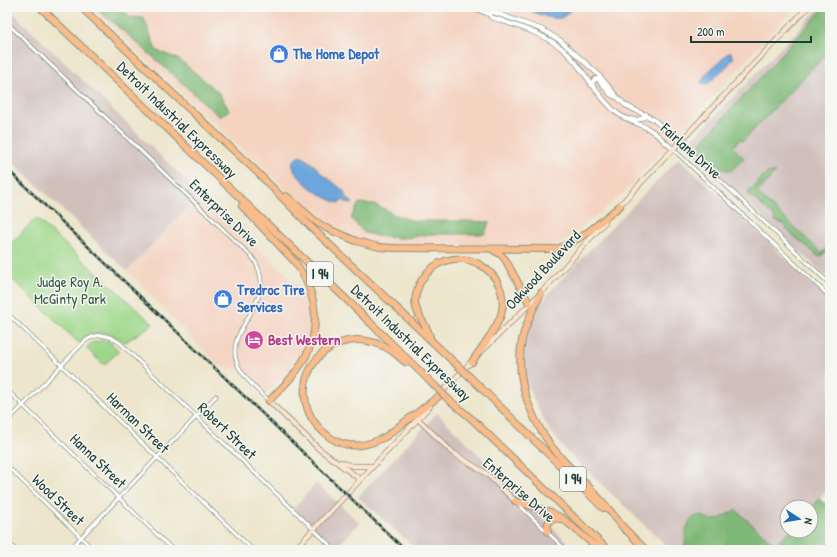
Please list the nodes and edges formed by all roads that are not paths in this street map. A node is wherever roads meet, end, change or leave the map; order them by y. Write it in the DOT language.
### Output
graph roads {
  1 [pos="40,7"];
  2 [pos="81,7"];
  3 [pos="471,7"];
  4 [pos="808,7"];
  5 [pos="489,14"];
  6 [pos="7,23"];
  7 [pos="591,84"];
  8 [pos="618,98"];
  9 [pos="608,105"];
  10 [pos="646,114"];
  11 [pos="680,142"];
  12 [pos="673,150"];
  13 [pos="256,171"];
  14 [pos="216,176"];
  15 [pos="620,206"];
  16 [pos="489,249"];
  17 [pos="830,284"];
  18 [pos="541,292"];
  19 [pos="830,297"];
  20 [pos="529,303"];
  21 [pos="7,313"];
  22 [pos="430,338"];
  23 [pos="472,362"];
  24 [pos="61,365"];
  25 [pos="422,374"];
  26 [pos="7,390"];
  27 [pos="216,396"];
  28 [pos="438,397"];
  29 [pos="269,401"];
  30 [pos="23,405"];
  31 [pos="197,417"];
  32 [pos="418,419"];
  33 [pos="7,422"];
  34 [pos="329,455"];
  35 [pos="158,458"];
  36 [pos="7,466"];
  37 [pos="373,466"];
  38 [pos="361,480"];
  39 [pos="119,497"];
  40 [pos="515,501"];
  41 [pos="567,521"];
  42 [pos="314,530"];
  43 [pos="626,530"];
  44 [pos="548,532"];
  45 [pos="81,538"];
  46 [pos="7,542"];
  47 [pos="16,550"];
  48 [pos="69,550"];
  49 [pos="94,550"];
  50 [pos="173,550"];
  51 [pos="253,550"];
  52 [pos="294,550"];
  53 [pos="334,550"];
  54 [pos="566,550"];
  55 [pos="600,550"];
  56 [pos="608,550"];
  57 [pos="646,550"];
  1 -- 14 [label="highway, Detroit Industrial Expressway / I 94"];
  2 -- 13 [label="highway, Detroit Industrial Expressway / I 94"];
  3 -- 5 [label="street, Fairlane Drive"];
  4 -- 11 [label="main road, Oakwood Boulevard"];
  5 -- 7 [label="street, Fairlane Drive"];
  5 -- 8 [label="street, Fairlane Drive"];
  6 -- 29 [label="street, Enterprise Drive"];
  7 -- 8 [label="street"];
  7 -- 9 [label="street, Fairlane Drive"];
  8 -- 10 [label="street, Fairlane Drive"];
  9 -- 10 [label="street"];
  9 -- 12 [label="street, Fairlane Drive"];
  10 -- 11 [label="street, Fairlane Drive"];
  11 -- 12 [label="main road, Oakwood Boulevard"];
  11 -- 17 [label="street, Fairlane Drive"];
  12 -- 15 [label="main road, Oakwood Boulevard"];
  12 -- 19 [label="street, Fairlane Drive"];
  13 -- 16 [label="highway"];
  13 -- 22 [label="highway, Detroit Industrial Expressway / I 94"];
  14 -- 25 [label="highway, Detroit Industrial Expressway / I 94"];
  14 -- 29 [label="highway"];
  15 -- 16 [label="highway"];
  15 -- 18 [label="main road, Oakwood Boulevard"];
  16 -- 20 [label="highway"];
  18 -- 20 [label="main road, Oakwood Boulevard"];
  18 -- 43 [label="highway"];
  20 -- 23 [label="main road, Oakwood Boulevard"];
  21 -- 24 [label="street, Harman Street"];
  22 -- 23 [label="highway"];
  22 -- 43 [label="highway, Detroit Industrial Expressway / I 94, bridge"];
  23 -- 28 [label="main road, Oakwood Boulevard"];
  24 -- 30 [label="street"];
  24 -- 31 [label="street, Robert Street"];
  24 -- 35 [label="street, Harman Street"];
  25 -- 28 [label="highway"];
  25 -- 56 [label="highway, Detroit Industrial Expressway / I 94, bridge"];
  26 -- 30 [label="street, Hanna Street"];
  27 -- 31 [label="street"];
  28 -- 32 [label="main road, Oakwood Boulevard"];
  29 -- 34 [label="main road, Enterprise Drive"];
  30 -- 33 [label="street"];
  30 -- 39 [label="street, Hanna Street"];
  31 -- 35 [label="street"];
  31 -- 42 [label="street, Robert Street"];
  32 -- 37 [label="main road, Oakwood Boulevard"];
  32 -- 40 [label="main road, Enterprise Drive"];
  34 -- 37 [label="main road"];
  34 -- 38 [label="main road, Enterprise Drive"];
  35 -- 39 [label="street"];
  35 -- 51 [label="street, Harman Street"];
  36 -- 45 [label="street, Wood Street"];
  37 -- 38 [label="main road, Oakwood Boulevard"];
  38 -- 42 [label="main road, Oakwood Boulevard"];
  39 -- 45 [label="street"];
  39 -- 50 [label="street, Hanna Street"];
  40 -- 41 [label="highway"];
  40 -- 44 [label="street, Enterprise Drive"];
  41 -- 44 [label="highway"];
  41 -- 55 [label="highway"];
  42 -- 52 [label="main road, Oakwood Boulevard"];
  42 -- 53 [label="street, Robert Street"];
  43 -- 57 [label="highway, Detroit Industrial Expressway / I 94"];
  44 -- 54 [label="street, Enterprise Drive"];
  45 -- 48 [label="street"];
  45 -- 49 [label="street, Wood Street"];
  46 -- 47 [label="street"];
}
